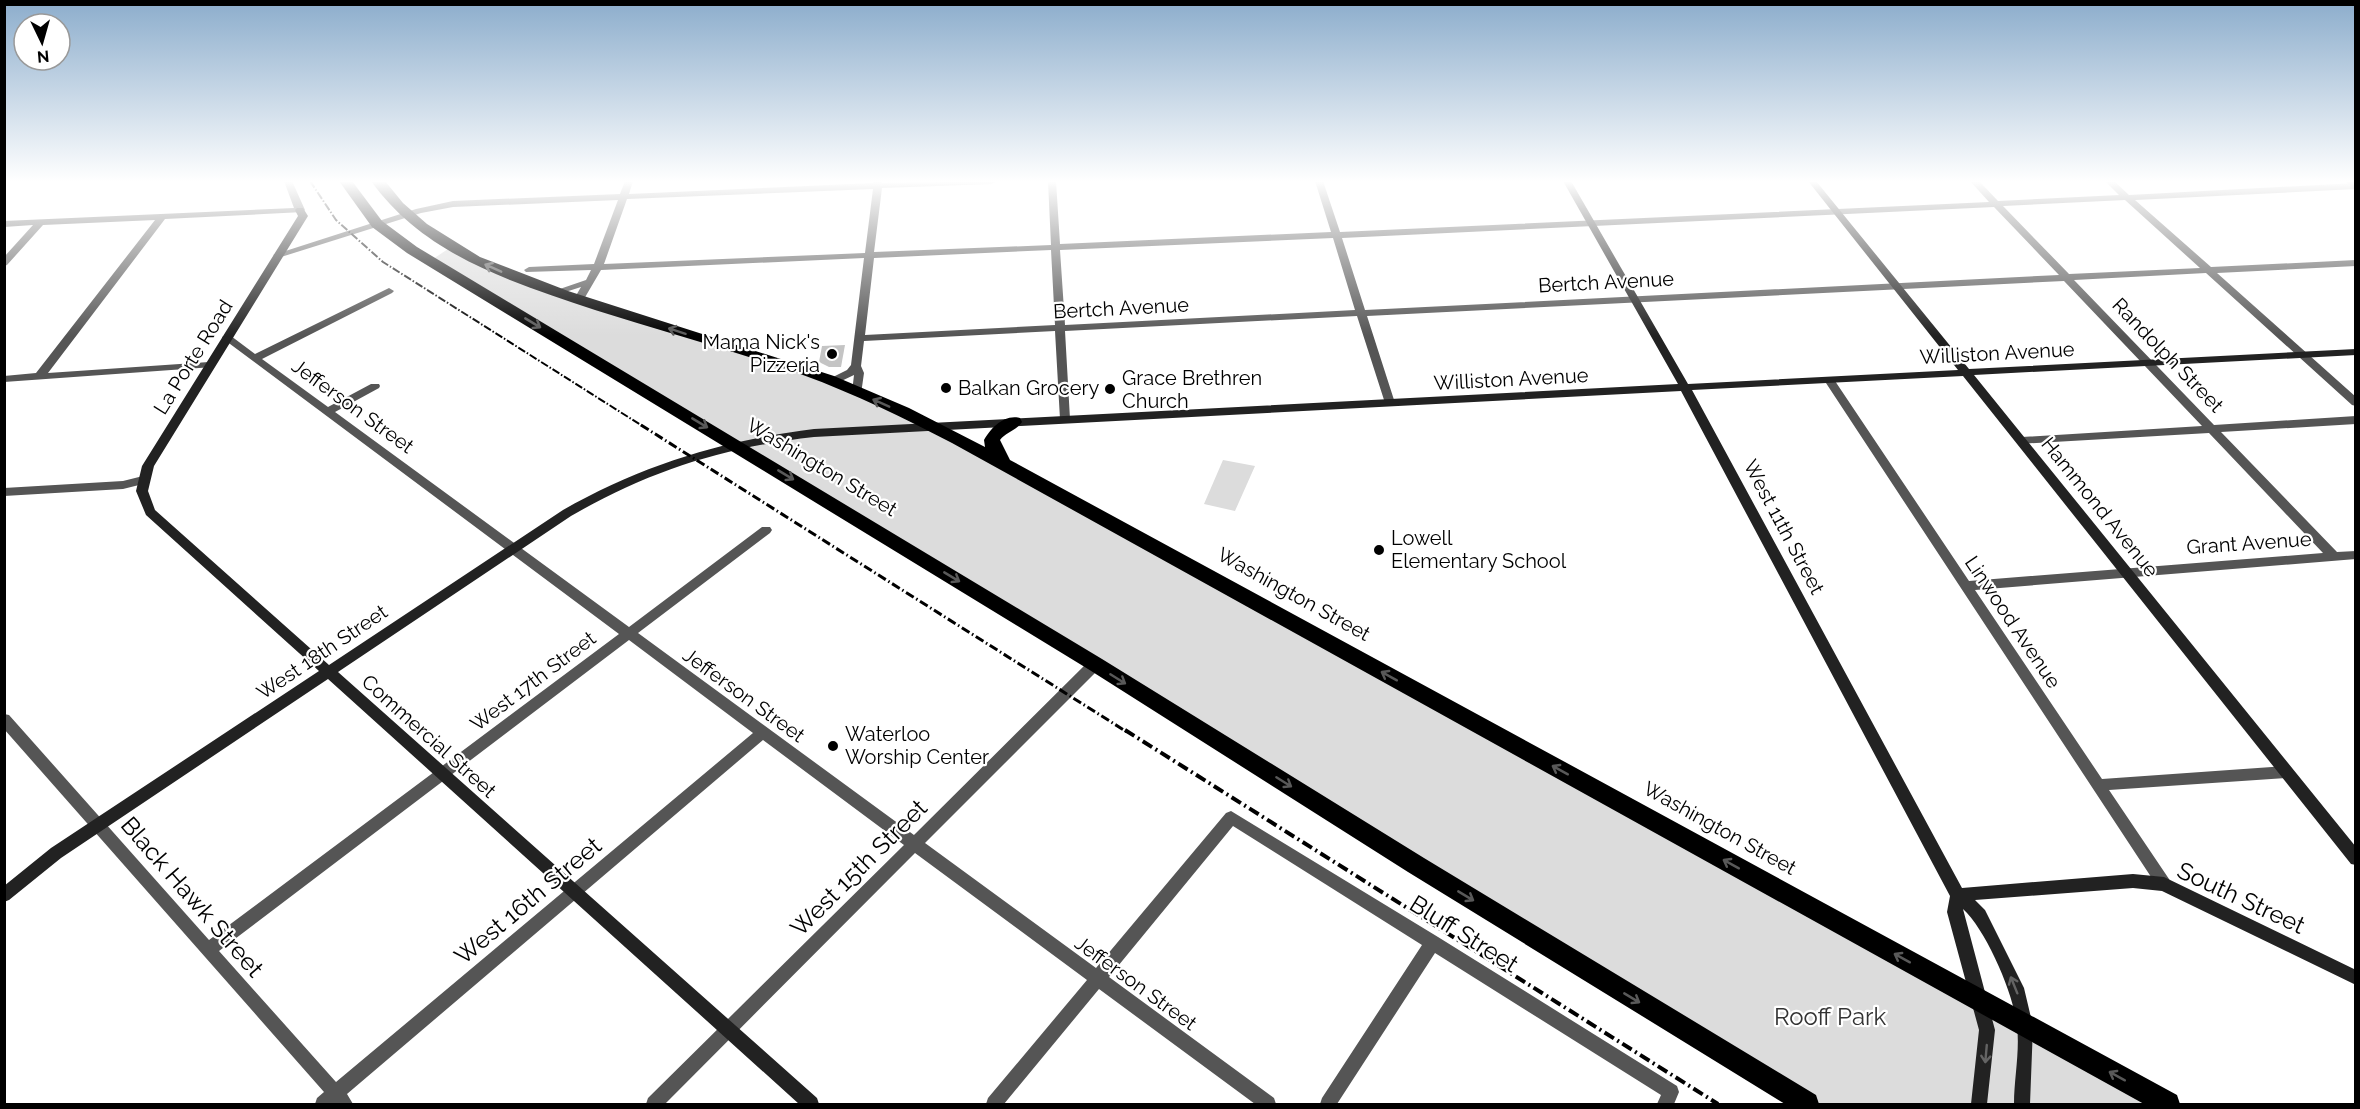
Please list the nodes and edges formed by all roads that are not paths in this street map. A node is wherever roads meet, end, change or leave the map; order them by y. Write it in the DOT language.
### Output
graph roads {
  1 [pos="31,233"];
  2 [pos="150,233"];
  3 [pos="292,233"];
  4 [pos="350,233"];
  5 [pos="389,233"];
  6 [pos="429,233"];
  7 [pos="611,233"];
  8 [pos="872,233"];
  9 [pos="1055,233"];
  10 [pos="1388,233"];
  11 [pos="1596,233"];
  12 [pos="1854,233"];
  13 [pos="2024,233"];
  14 [pos="2167,233"];
  15 [pos="1336,235"];
  16 [pos="1056,248"];
  17 [pos="278,255"];
  18 [pos="869,256"];
  19 [pos="4,263"];
  20 [pos="2355,263"];
  21 [pos="598,267"];
  22 [pos="529,270"];
  23 [pos="2208,270"];
  24 [pos="2067,278"];
  25 [pos="588,282"];
  26 [pos="1898,287"];
  27 [pos="389,291"];
  28 [pos="556,292"];
  29 [pos="579,299"];
  30 [pos="1633,299"];
  31 [pos="1362,313"];
  32 [pos="1061,329"];
  33 [pos="227,338"];
  34 [pos="859,338"];
  35 [pos="2355,352"];
  36 [pos="2302,355"];
  37 [pos="255,358"];
  38 [pos="2149,364"];
  39 [pos="209,365"];
  40 [pos="856,366"];
  41 [pos="1966,373"];
  42 [pos="39,376"];
  43 [pos="4,379"];
  44 [pos="1829,380"];
  45 [pos="831,382"];
  46 [pos="375,386"];
  47 [pos="1685,388"];
  48 [pos="857,392"];
  49 [pos="1390,403"];
  50 [pos="2355,403"];
  51 [pos="328,411"];
  52 [pos="1065,419"];
  53 [pos="2355,420"];
  54 [pos="1014,422"];
  55 [pos="934,427"];
  56 [pos="2212,430"];
  57 [pos="2022,441"];
  58 [pos="736,445"];
  59 [pos="672,463"];
  60 [pos="1004,464"];
  61 [pos="143,480"];
  62 [pos="4,492"];
  63 [pos="766,530"];
  64 [pos="514,549"];
  65 [pos="2333,556"];
  66 [pos="2354,557"];
  67 [pos="2128,572"];
  68 [pos="1966,586"];
  69 [pos="628,633"];
  70 [pos="1095,664"];
  71 [pos="326,672"];
  72 [pos="4,719"];
  73 [pos="763,732"];
  74 [pos="2286,772"];
  75 [pos="441,775"];
  76 [pos="2098,785"];
  77 [pos="98,825"];
  78 [pos="915,844"];
  79 [pos="2355,859"];
  80 [pos="2164,884"];
  81 [pos="573,893"];
  82 [pos="4,895"];
  83 [pos="1958,896"];
  84 [pos="1433,942"];
  85 [pos="208,950"];
  86 [pos="2355,978"];
  87 [pos="1097,979"];
  88 [pos="1978,1000"];
  89 [pos="2025,1026"];
  90 [pos="728,1031"];
  91 [pos="1668,1098"];
  92 [pos="340,1099"];
  93 [pos="323,1104"];
  94 [pos="654,1104"];
  95 [pos="811,1104"];
  96 [pos="994,1104"];
  97 [pos="1268,1104"];
  98 [pos="1328,1104"];
  99 [pos="1807,1104"];
  100 [pos="1979,1104"];
  101 [pos="2022,1104"];
  102 [pos="2168,1104"];
  1 -- 19 [label="street"];
  2 -- 42 [label="street"];
  3 -- 17 [label="main road, La Porte Road"];
  4 -- 17 [label="street"];
  5 -- 58 [label="highway, Washington Street, one-way"];
  28 -- 6 [label="highway, Washington Street, one-way"];
  7 -- 21 [label="street"];
  8 -- 18 [label="street"];
  9 -- 16 [label="street"];
  10 -- 15 [label="street"];
  11 -- 30 [label="main road, West 11th Street"];
  12 -- 26 [label="main road, Hammond Avenue"];
  13 -- 24 [label="street, Randolph Street"];
  14 -- 23 [label="street"];
  15 -- 16 [label="street"];
  15 -- 31 [label="street"];
  16 -- 18 [label="street"];
  16 -- 32 [label="street"];
  17 -- 33 [label="main road, La Porte Road"];
  18 -- 21 [label="street"];
  18 -- 34 [label="street"];
  20 -- 23 [label="street, Bertch Avenue"];
  21 -- 22 [label="street"];
  21 -- 25 [label="street"];
  23 -- 24 [label="street, Bertch Avenue"];
  23 -- 36 [label="street"];
  24 -- 26 [label="street, Bertch Avenue"];
  24 -- 38 [label="street, Randolph Street"];
  25 -- 28 [label="street"];
  25 -- 29 [label="street"];
  26 -- 30 [label="street, Bertch Avenue"];
  26 -- 41 [label="main road, Hammond Avenue"];
  27 -- 37 [label="street"];
  28 -- 29 [label="highway, Washington Street"];
  45 -- 29 [label="highway, Washington Street, one-way"];
  30 -- 31 [label="street, Bertch Avenue"];
  30 -- 47 [label="main road, West 11th Street"];
  31 -- 32 [label="street, Bertch Avenue"];
  31 -- 49 [label="street"];
  32 -- 34 [label="street, Bertch Avenue"];
  32 -- 52 [label="street"];
  33 -- 37 [label="street, Jefferson Street"];
  33 -- 39 [label="main road, La Porte Road"];
  34 -- 40 [label="street"];
  35 -- 36 [label="main road, Williston Avenue"];
  36 -- 38 [label="main road, Williston Avenue"];
  36 -- 50 [label="street"];
  37 -- 51 [label="street, Jefferson Street"];
  38 -- 41 [label="main road, Williston Avenue"];
  38 -- 56 [label="street, Randolph Street"];
  39 -- 42 [label="street"];
  39 -- 61 [label="main road, La Porte Road"];
  40 -- 45 [label="street"];
  40 -- 48 [label="street"];
  41 -- 44 [label="main road, Williston Avenue"];
  41 -- 57 [label="main road, Hammond Avenue"];
  42 -- 43 [label="street"];
  44 -- 47 [label="main road, Williston Avenue"];
  44 -- 68 [label="street, Linwood Avenue"];
  45 -- 48 [label="highway, Washington Street"];
  46 -- 51 [label="street"];
  47 -- 49 [label="main road, Williston Avenue"];
  47 -- 83 [label="main road, West 11th Street"];
  55 -- 48 [label="highway, Washington Street, one-way"];
  49 -- 52 [label="main road, Williston Avenue"];
  51 -- 64 [label="street, Jefferson Street"];
  52 -- 54 [label="main road, Williston Avenue"];
  53 -- 56 [label="street"];
  54 -- 55 [label="main road, Williston Avenue"];
  54 -- 60 [label="highway"];
  55 -- 58 [label="main road, Williston Avenue"];
  55 -- 60 [label="highway, Washington Street"];
  56 -- 57 [label="street"];
  56 -- 65 [label="street, Randolph Street"];
  57 -- 67 [label="main road, Hammond Avenue"];
  58 -- 59 [label="main road, Williston Avenue"];
  58 -- 70 [label="highway, Washington Street, one-way"];
  59 -- 64 [label="main road, West 18th Street"];
  88 -- 60 [label="highway, Washington Street, one-way"];
  61 -- 62 [label="street"];
  61 -- 71 [label="main road, Commercial Street"];
  63 -- 69 [label="street, West 17th Street"];
  64 -- 69 [label="street, Jefferson Street"];
  64 -- 71 [label="main road, West 18th Street"];
  65 -- 66 [label="street, Grant Avenue"];
  65 -- 67 [label="street, Grant Avenue"];
  67 -- 68 [label="street, Grant Avenue"];
  67 -- 74 [label="main road, Hammond Avenue"];
  68 -- 76 [label="street, Linwood Avenue"];
  69 -- 73 [label="street, Jefferson Street"];
  69 -- 75 [label="street, West 17th Street"];
  70 -- 78 [label="street, West 15th Street"];
  70 -- 99 [label="highway, Washington Street, one-way"];
  71 -- 75 [label="main road, Commercial Street"];
  71 -- 77 [label="main road, West 18th Street"];
  72 -- 77 [label="street, Black Hawk Street"];
  73 -- 78 [label="street, Jefferson Street"];
  73 -- 81 [label="street, West 16th Street"];
  74 -- 76 [label="street"];
  74 -- 79 [label="main road, Hammond Avenue"];
  75 -- 81 [label="main road, Commercial Street"];
  75 -- 85 [label="street, West 17th Street"];
  76 -- 80 [label="street, Linwood Avenue"];
  77 -- 82 [label="main road, West 18th Street"];
  77 -- 85 [label="street, Black Hawk Street"];
  78 -- 87 [label="street, Jefferson Street"];
  78 -- 90 [label="street, West 15th Street"];
  80 -- 83 [label="main road, South Street"];
  80 -- 86 [label="main road, South Street"];
  81 -- 90 [label="main road, Commercial Street"];
  81 -- 92 [label="street, West 16th Street"];
  83 -- 88 [label="main road, West 11th Street"];
  89 -- 83 [label="main road, West 11th Street, one-way"];
  84 -- 87 [label="street, Bluff Street"];
  84 -- 91 [label="street, Bluff Street"];
  84 -- 98 [label="street"];
  85 -- 92 [label="street, Black Hawk Street"];
  87 -- 96 [label="street"];
  87 -- 97 [label="street, Jefferson Street"];
  88 -- 89 [label="highway, Washington Street"];
  88 -- 100 [label="main road, West 11th Street, one-way"];
  89 -- 101 [label="main road, West 11th Street"];
  102 -- 89 [label="highway, Washington Street, one-way"];
  90 -- 94 [label="street, West 15th Street"];
  90 -- 95 [label="main road, Commercial Street"];
  92 -- 93 [label="street, West 16th Street"];
}
